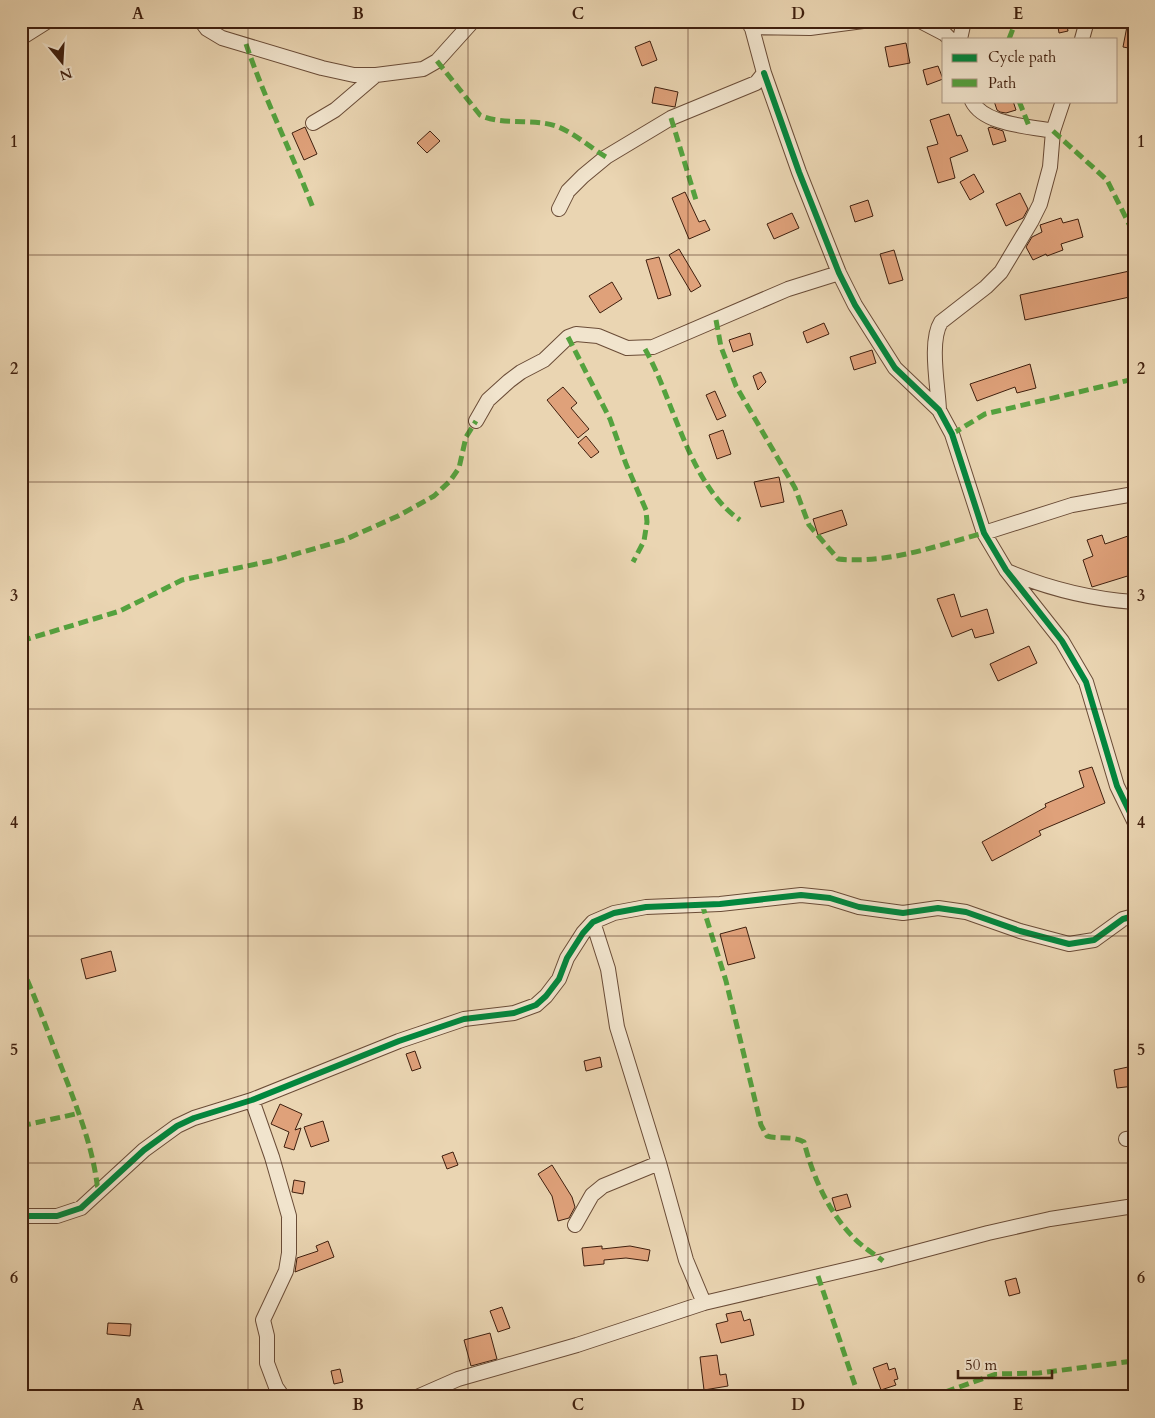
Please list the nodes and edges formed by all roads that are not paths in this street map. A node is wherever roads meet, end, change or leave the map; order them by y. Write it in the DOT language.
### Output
graph roads {
  1 [pos="48,21"];
  2 [pos="201,21"];
  3 [pos="473,21"];
  4 [pos="864,21"];
  5 [pos="920,21"];
  6 [pos="964,21"];
  7 [pos="1087,21"];
  8 [pos="750,24"];
  9 [pos="21,38"];
  10 [pos="949,38"];
  11 [pos="960,38"];
  12 [pos="1082,38"];
  13 [pos="764,73"];
  14 [pos="376,76"];
  15 [pos="972,102"];
  16 [pos="1063,102"];
  17 [pos="313,123"];
  18 [pos="1053,131"];
  19 [pos="559,209"];
  20 [pos="839,273"];
  21 [pos="939,410"];
  22 [pos="476,421"];
  23 [pos="1134,494"];
  24 [pos="984,533"];
  25 [pos="1006,570"];
  26 [pos="1134,602"];
  27 [pos="1134,821"];
  28 [pos="1134,916"];
  29 [pos="593,922"];
  30 [pos="252,1100"];
  31 [pos="659,1163"];
  32 [pos="1134,1206"];
  33 [pos="21,1216"];
  34 [pos="575,1225"];
  35 [pos="704,1303"];
  36 [pos="283,1397"];
  37 [pos="416,1397"];
  1 -- 9 [label="street"];
  2 -- 14 [label="street"];
  3 -- 14 [label="street"];
  4 -- 8 [label="street"];
  5 -- 10 [label="street"];
  6 -- 11 [label="street"];
  7 -- 12 [label="street"];
  8 -- 13 [label="street"];
  13 -- 19 [label="street"];
  13 -- 20 [label="street"];
  14 -- 17 [label="street"];
  15 -- 18 [label="street"];
  16 -- 18 [label="street"];
  18 -- 21 [label="street"];
  20 -- 21 [label="street"];
  20 -- 22 [label="street"];
  21 -- 24 [label="street"];
  23 -- 24 [label="street"];
  24 -- 25 [label="street"];
  25 -- 26 [label="street"];
  25 -- 27 [label="street"];
  28 -- 29 [label="street"];
  29 -- 30 [label="street"];
  29 -- 31 [label="street"];
  30 -- 33 [label="street"];
  30 -- 36 [label="street"];
  31 -- 34 [label="street"];
  31 -- 35 [label="street"];
  32 -- 35 [label="street"];
  35 -- 37 [label="street"];
}
